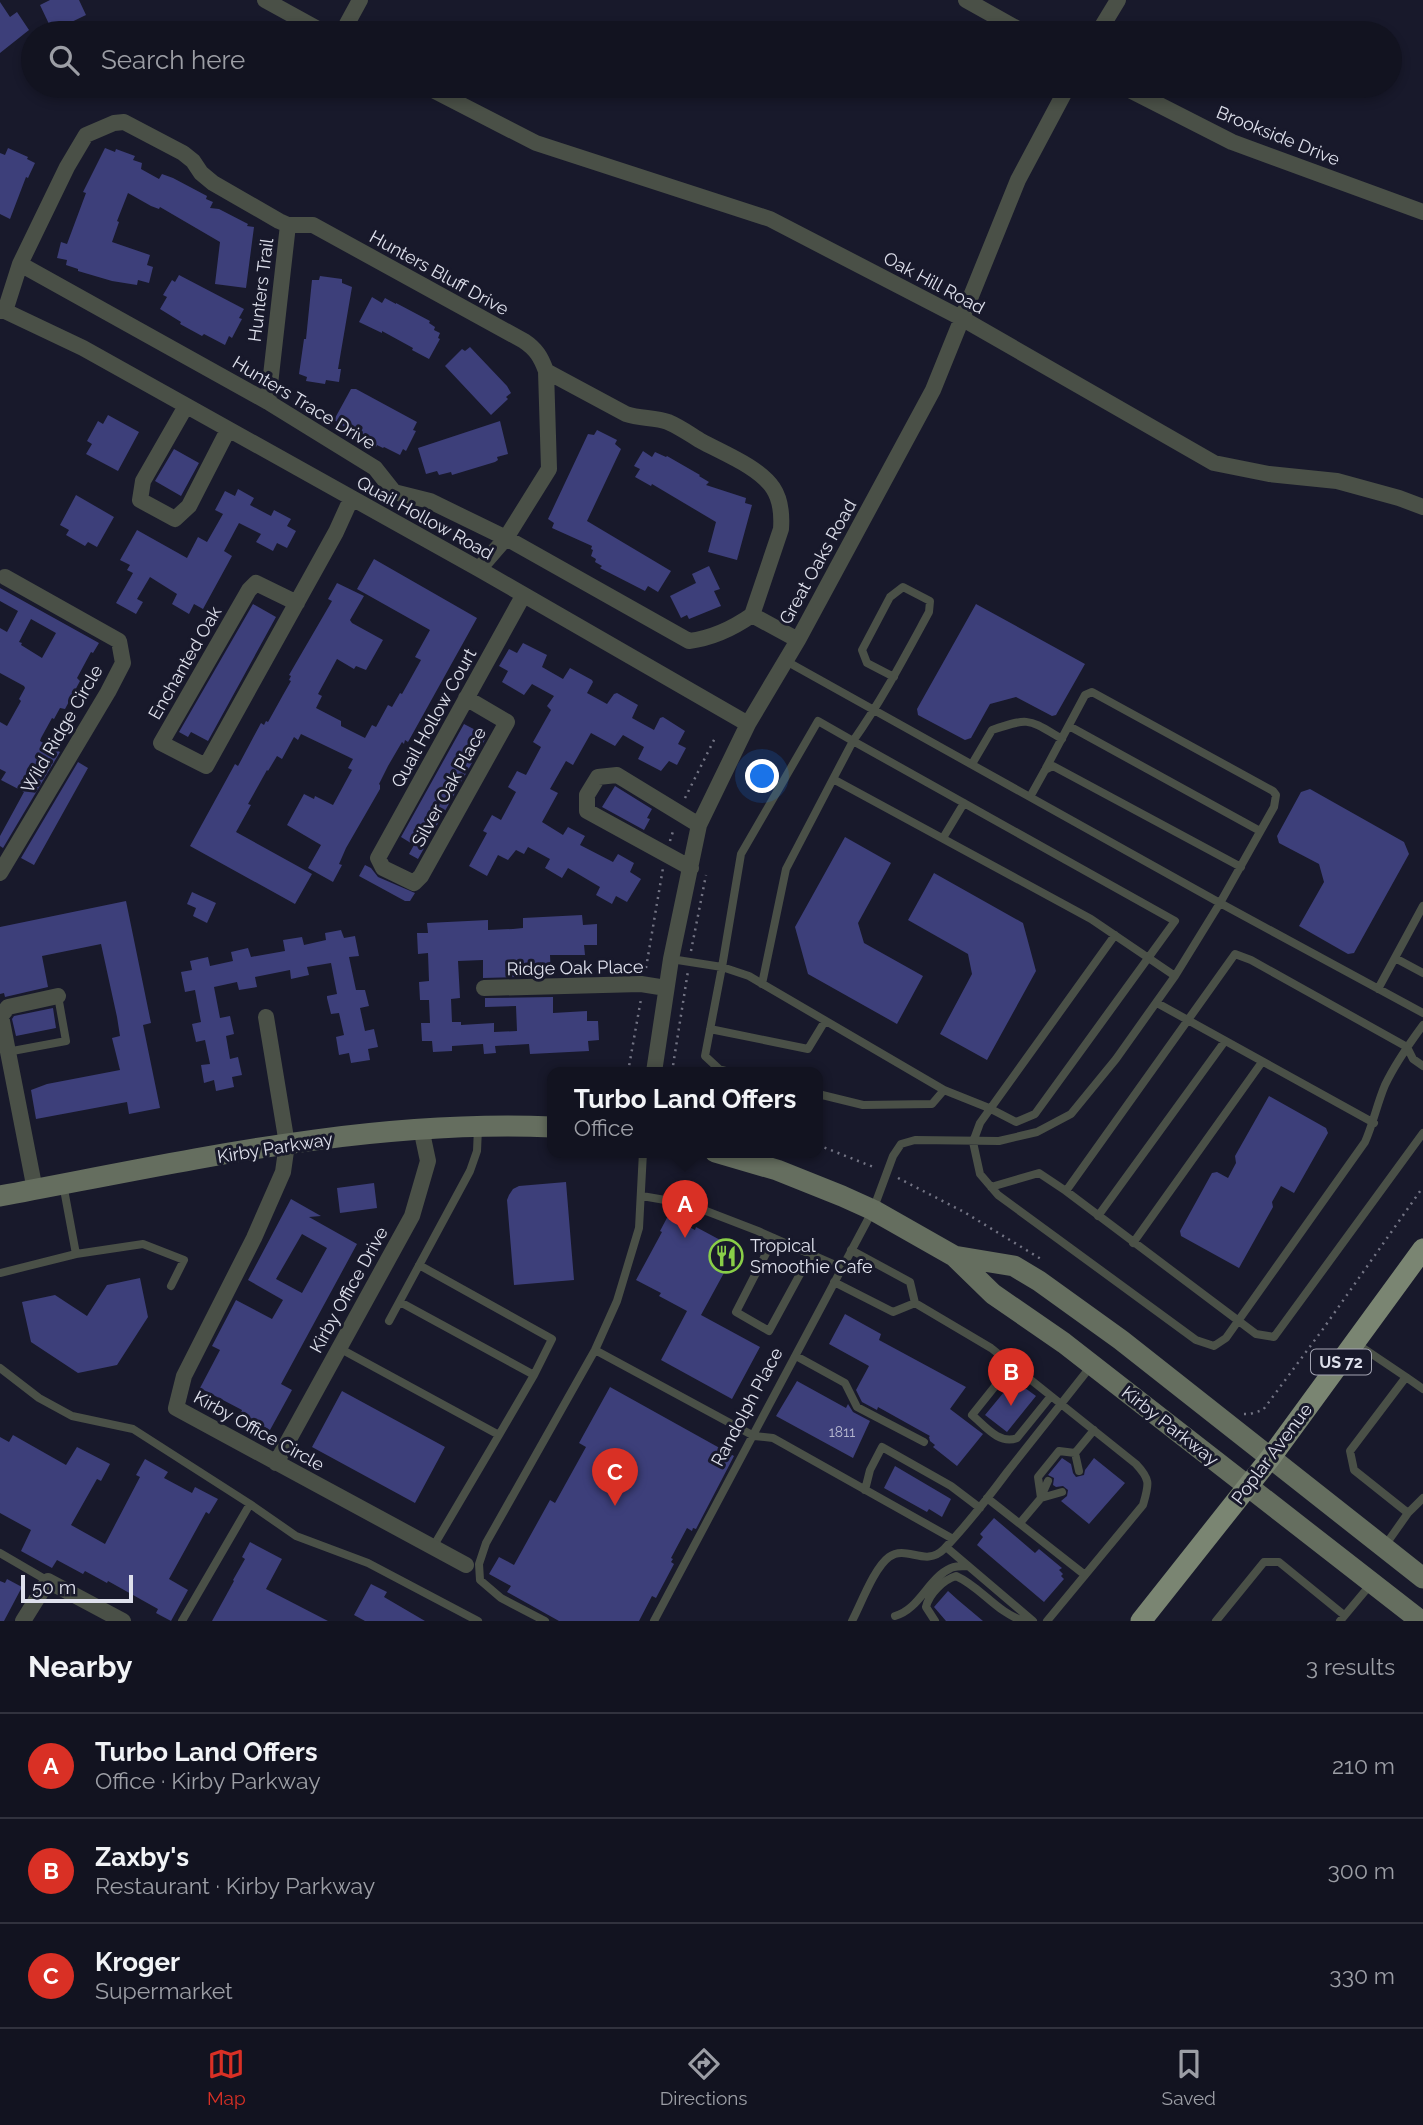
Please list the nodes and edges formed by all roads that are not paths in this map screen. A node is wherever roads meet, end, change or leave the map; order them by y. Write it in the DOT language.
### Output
graph roads {
  1 [pos="265,0"];
  2 [pos="360,0"];
  3 [pos="966,0"];
  4 [pos="1118,0"];
  5 [pos="303,21"];
  6 [pos="349,21"];
  7 [pos="1004,21"];
  8 [pos="1105,21"];
  9 [pos="448,98"];
  10 [pos="1062,98"];
  11 [pos="1146,98"];
  12 [pos="1423,212"];
  13 [pos="288,225"];
  14 [pos="20,264"];
  15 [pos="3,311"];
  16 [pos="963,319"];
  17 [pos="546,371"];
  18 [pos="268,402"];
  19 [pos="186,406"];
  20 [pos="228,430"];
  21 [pos="351,499"];
  22 [pos="1423,508"];
  23 [pos="506,538"];
  24 [pos="479,569"];
  25 [pos="5,577"];
  26 [pos="523,596"];
  27 [pos="297,603"];
  28 [pos="752,615"];
  29 [pos="798,640"];
  30 [pos="786,661"];
  31 [pos="894,677"];
  32 [pos="466,698"];
  33 [pos="875,710"];
  34 [pos="748,724"];
  35 [pos="1069,726"];
  36 [pos="1062,739"];
  37 [pos="853,741"];
  38 [pos="972,764"];
  39 [pos="1046,768"];
  40 [pos="833,779"];
  41 [pos="1030,797"];
  42 [pos="964,803"];
  43 [pos="699,825"];
  44 [pos="1260,831"];
  45 [pos="943,838"];
  46 [pos="1241,867"];
  47 [pos="691,868"];
  48 [pos="0,873"];
  49 [pos="421,876"];
  50 [pos="1220,903"];
  51 [pos="1423,906"];
  52 [pos="1115,935"];
  53 [pos="1150,958"];
  54 [pos="1395,958"];
  55 [pos="671,959"];
  56 [pos="722,967"];
  57 [pos="1423,973"];
  58 [pos="1175,976"];
  59 [pos="762,984"];
  60 [pos="484,988"];
  61 [pos="666,988"];
  62 [pos="1378,989"];
  63 [pos="58,996"];
  64 [pos="1157,1003"];
  65 [pos="1423,1013"];
  66 [pos="266,1017"];
  67 [pos="1187,1020"];
  68 [pos="825,1021"];
  69 [pos="1423,1025"];
  70 [pos="710,1029"];
  71 [pos="1225,1041"];
  72 [pos="1407,1047"];
  73 [pos="7,1052"];
  74 [pos="1262,1062"];
  75 [pos="1423,1066"];
  76 [pos="655,1067"];
  77 [pos="717,1067"];
  78 [pos="944,1090"];
  79 [pos="823,1095"];
  80 [pos="989,1108"];
  81 [pos="1374,1123"];
  82 [pos="478,1125"];
  83 [pos="547,1127"];
  84 [pos="421,1128"];
  85 [pos="1423,1133"];
  86 [pos="974,1142"];
  87 [pos="286,1144"];
  88 [pos="643,1158"];
  89 [pos="734,1158"];
  90 [pos="63,1184"];
  91 [pos="991,1187"];
  92 [pos="35,1190"];
  93 [pos="1066,1191"];
  94 [pos="0,1196"];
  95 [pos="642,1196"];
  96 [pos="873,1210"];
  97 [pos="1098,1216"];
  98 [pos="774,1238"];
  99 [pos="1133,1243"];
  100 [pos="1423,1249"];
  101 [pos="851,1250"];
  102 [pos="76,1254"];
  103 [pos="811,1254"];
  104 [pos="954,1255"];
  105 [pos="419,1265"];
  106 [pos="842,1268"];
  107 [pos="0,1273"];
  108 [pos="834,1282"];
  109 [pos="171,1286"];
  110 [pos="400,1302"];
  111 [pos="915,1303"];
  112 [pos="1239,1320"];
  113 [pos="389,1321"];
  114 [pos="1355,1342"];
  115 [pos="339,1348"];
  116 [pos="594,1350"];
  117 [pos="796,1356"];
  118 [pos="1012,1365"];
  119 [pos="1092,1365"];
  120 [pos="0,1368"];
  121 [pos="534,1375"];
  122 [pos="1406,1377"];
  123 [pos="1423,1390"];
  124 [pos="1051,1396"];
  125 [pos="1061,1404"];
  126 [pos="1094,1430"];
  127 [pos="499,1435"];
  128 [pos="754,1436"];
  129 [pos="924,1442"];
  130 [pos="1075,1453"];
  131 [pos="1272,1457"];
  132 [pos="1065,1460"];
  133 [pos="276,1463"];
  134 [pos="1077,1468"];
  135 [pos="1048,1481"];
  136 [pos="1248,1487"];
  137 [pos="865,1490"];
  138 [pos="1059,1490"];
  139 [pos="1041,1497"];
  140 [pos="987,1498"];
  141 [pos="1423,1498"];
  142 [pos="250,1504"];
  143 [pos="980,1508"];
  144 [pos="1408,1513"];
  145 [pos="1020,1523"];
  146 [pos="953,1539"];
  147 [pos="1384,1547"];
  148 [pos="433,1548"];
  149 [pos="946,1548"];
  150 [pos="0,1553"];
  151 [pos="466,1565"];
  152 [pos="967,1566"];
  153 [pos="1085,1575"];
  154 [pos="1423,1578"];
  155 [pos="48,1581"];
  156 [pos="1373,1582"];
  157 [pos="895,1616"];
  158 [pos="1342,1618"];
  159 [pos="23,1621"];
  160 [pos="123,1621"];
  161 [pos="182,1621"];
  162 [pos="478,1621"];
  163 [pos="545,1621"];
  164 [pos="654,1621"];
  165 [pos="852,1621"];
  166 [pos="935,1621"];
  167 [pos="1024,1621"];
  168 [pos="1033,1621"];
  169 [pos="1047,1621"];
  170 [pos="1141,1621"];
  171 [pos="1216,1621"];
  172 [pos="1421,1621"];
  1 -- 5 [label="street"];
  2 -- 6 [label="street"];
  3 -- 7 [label="street"];
  4 -- 8 [label="street"];
  9 -- 16 [label="street, Oak Hill Road"];
  10 -- 16 [label="street, Great Oaks Road"];
  11 -- 12 [label="street, Brookside Drive"];
  13 -- 14 [label="street, Hunters Bluff Drive"];
  13 -- 17 [label="street, Hunters Bluff Drive"];
  13 -- 18 [label="street, Hunters Trail"];
  14 -- 15 [label="street, Hunters Bluff Drive"];
  14 -- 18 [label="street, Hunters Trace Drive"];
  15 -- 19 [label="street, Quail Hollow Road"];
  16 -- 22 [label="street, Oak Hill Road"];
  16 -- 29 [label="street, Great Oaks Road"];
  17 -- 23 [label="street"];
  17 -- 28 [label="street, Hunters Bluff Drive"];
  18 -- 23 [label="street, Hunters Trace Drive"];
  19 -- 20 [label="street, Quail Hollow Road"];
  19 -- 20 [label="street"];
  20 -- 21 [label="street, Quail Hollow Road"];
  21 -- 24 [label="street, Quail Hollow Road"];
  21 -- 27 [label="street, Enchanted Oak"];
  23 -- 24 [label="street"];
  23 -- 28 [label="street, Hunters Trace Drive"];
  24 -- 26 [label="street, Quail Hollow Road"];
  25 -- 48 [label="street, Wild Ridge Circle"];
  26 -- 32 [label="street, Quail Hollow Court"];
  26 -- 34 [label="street, Quail Hollow Road"];
  27 -- 27 [label="street, Enchanted Oak"];
  28 -- 29 [label="street"];
  29 -- 30 [label="street, Great Oaks Road"];
  30 -- 33 [label="lane"];
  30 -- 34 [label="street, Great Oaks Road"];
  31 -- 31 [label="lane"];
  31 -- 33 [label="lane"];
  32 -- 49 [label="street, Silver Oak Place"];
  32 -- 49 [label="street, Quail Hollow Court"];
  33 -- 37 [label="lane"];
  33 -- 38 [label="lane"];
  34 -- 43 [label="street, Great Oaks Road"];
  35 -- 36 [label="lane"];
  35 -- 44 [label="lane"];
  35 -- 44 [label="lane"];
  36 -- 38 [label="lane"];
  36 -- 39 [label="lane"];
  37 -- 40 [label="lane"];
  37 -- 42 [label="lane"];
  37 -- 56 [label="lane"];
  38 -- 41 [label="lane"];
  39 -- 41 [label="lane"];
  39 -- 46 [label="lane"];
  40 -- 45 [label="lane"];
  40 -- 59 [label="lane"];
  41 -- 50 [label="lane"];
  42 -- 45 [label="lane"];
  42 -- 53 [label="lane"];
  43 -- 47 [label="street, Great Oaks Road"];
  43 -- 47 [label="street"];
  44 -- 46 [label="lane"];
  45 -- 52 [label="lane"];
  46 -- 50 [label="lane"];
  47 -- 55 [label="street, Great Oaks Road"];
  50 -- 58 [label="lane"];
  50 -- 62 [label="lane"];
  51 -- 54 [label="lane"];
  52 -- 53 [label="lane"];
  52 -- 80 [label="lane"];
  53 -- 58 [label="lane"];
  53 -- 80 [label="lane"];
  54 -- 57 [label="lane"];
  54 -- 62 [label="lane"];
  55 -- 56 [label="lane"];
  55 -- 61 [label="street, Great Oaks Road"];
  56 -- 59 [label="lane"];
  56 -- 70 [label="lane"];
  58 -- 64 [label="lane"];
  59 -- 68 [label="lane"];
  60 -- 61 [label="street, Ridge Oak Place"];
  61 -- 76 [label="street, Great Oaks Road"];
  62 -- 65 [label="lane"];
  63 -- 73 [label="street"];
  63 -- 73 [label="lane"];
  64 -- 67 [label="lane"];
  64 -- 86 [label="lane"];
  66 -- 87 [label="street"];
  67 -- 71 [label="lane"];
  67 -- 72 [label="lane"];
  67 -- 93 [label="lane"];
  68 -- 70 [label="lane"];
  68 -- 78 [label="lane"];
  69 -- 72 [label="lane"];
  70 -- 77 [label="lane"];
  71 -- 74 [label="lane"];
  71 -- 97 [label="lane"];
  72 -- 75 [label="lane"];
  72 -- 81 [label="lane"];
  73 -- 92 [label="street"];
  74 -- 81 [label="lane"];
  74 -- 99 [label="lane"];
  78 -- 79 [label="lane"];
  78 -- 80 [label="lane"];
  80 -- 86 [label="lane"];
  81 -- 112 [label="lane"];
  82 -- 83 [label="main road, Kirby Parkway"];
  82 -- 84 [label="main road, Kirby Parkway"];
  82 -- 105 [label="lane"];
  84 -- 87 [label="main road, Kirby Parkway"];
  84 -- 115 [label="street, Kirby Office Drive"];
  85 -- 112 [label="lane"];
  86 -- 91 [label="lane"];
  86 -- 96 [label="lane, Randolph Place"];
  87 -- 90 [label="main road, Kirby Parkway"];
  87 -- 133 [label="street, Kirby Office Circle"];
  88 -- 95 [label="lane"];
  89 -- 96 [label="main road, Kirby Parkway"];
  90 -- 92 [label="main road, Kirby Parkway"];
  90 -- 102 [label="lane"];
  91 -- 93 [label="lane"];
  91 -- 112 [label="lane"];
  92 -- 94 [label="main road, Kirby Parkway"];
  93 -- 97 [label="lane"];
  95 -- 98 [label="lane"];
  95 -- 116 [label="lane"];
  96 -- 101 [label="lane, Randolph Place"];
  96 -- 104 [label="main road, Kirby Parkway"];
  97 -- 99 [label="lane"];
  98 -- 103 [label="lane"];
  98 -- 103 [label="lane"];
  99 -- 112 [label="lane"];
  100 -- 114 [label="main road, Poplar Avenue / US 72"];
  101 -- 106 [label="lane, Randolph Place"];
  101 -- 111 [label="lane"];
  102 -- 107 [label="lane"];
  102 -- 109 [label="lane"];
  103 -- 106 [label="lane"];
  104 -- 119 [label="main road, Kirby Parkway"];
  104 -- 131 [label="main road, Kirby Parkway"];
  105 -- 110 [label="lane"];
  105 -- 121 [label="lane"];
  106 -- 108 [label="lane, Randolph Place"];
  108 -- 111 [label="lane"];
  108 -- 117 [label="lane, Randolph Place"];
  110 -- 113 [label="lane"];
  110 -- 121 [label="lane"];
  111 -- 118 [label="lane"];
  114 -- 122 [label="lane"];
  114 -- 131 [label="main road, Poplar Avenue / US 72"];
  115 -- 127 [label="lane"];
  115 -- 133 [label="street, Kirby Office Drive"];
  116 -- 128 [label="lane"];
  116 -- 163 [label="lane"];
  117 -- 128 [label="lane, Randolph Place"];
  117 -- 129 [label="lane"];
  118 -- 124 [label="lane"];
  118 -- 124 [label="lane"];
  119 -- 125 [label="lane"];
  119 -- 136 [label="main road, Kirby Parkway"];
  120 -- 142 [label="lane"];
  121 -- 127 [label="lane"];
  122 -- 123 [label="lane"];
  122 -- 144 [label="lane"];
  124 -- 125 [label="lane"];
  125 -- 126 [label="lane"];
  125 -- 140 [label="lane"];
  126 -- 130 [label="lane"];
  126 -- 153 [label="lane"];
  127 -- 148 [label="lane"];
  128 -- 137 [label="lane"];
  128 -- 164 [label="lane, Randolph Place"];
  130 -- 132 [label="lane"];
  130 -- 134 [label="lane"];
  130 -- 139 [label="lane"];
  131 -- 136 [label="main road, Poplar Avenue / US 72"];
  131 -- 147 [label="main road, Kirby Parkway"];
  133 -- 148 [label="street, Kirby Office Circle"];
  135 -- 139 [label="lane"];
  136 -- 156 [label="main road, Kirby Parkway"];
  136 -- 170 [label="main road, Poplar Avenue / US 72"];
  137 -- 143 [label="lane"];
  137 -- 146 [label="lane"];
  138 -- 139 [label="lane"];
  139 -- 145 [label="lane"];
  140 -- 143 [label="lane"];
  140 -- 145 [label="lane"];
  141 -- 144 [label="lane"];
  142 -- 161 [label="lane"];
  142 -- 162 [label="lane"];
  143 -- 146 [label="lane"];
  144 -- 147 [label="lane"];
  145 -- 153 [label="lane"];
  146 -- 149 [label="lane"];
  147 -- 154 [label="main road, Kirby Parkway"];
  148 -- 151 [label="street, Kirby Office Circle"];
  149 -- 152 [label="lane"];
  149 -- 165 [label="lane"];
  150 -- 155 [label="lane"];
  152 -- 157 [label="lane"];
  152 -- 168 [label="lane"];
  153 -- 169 [label="lane"];
  155 -- 159 [label="street"];
  155 -- 160 [label="street"];
  156 -- 158 [label="lane"];
  156 -- 172 [label="main road, Kirby Parkway"];
  158 -- 171 [label="lane"];
  166 -- 167 [label="lane"];
}
